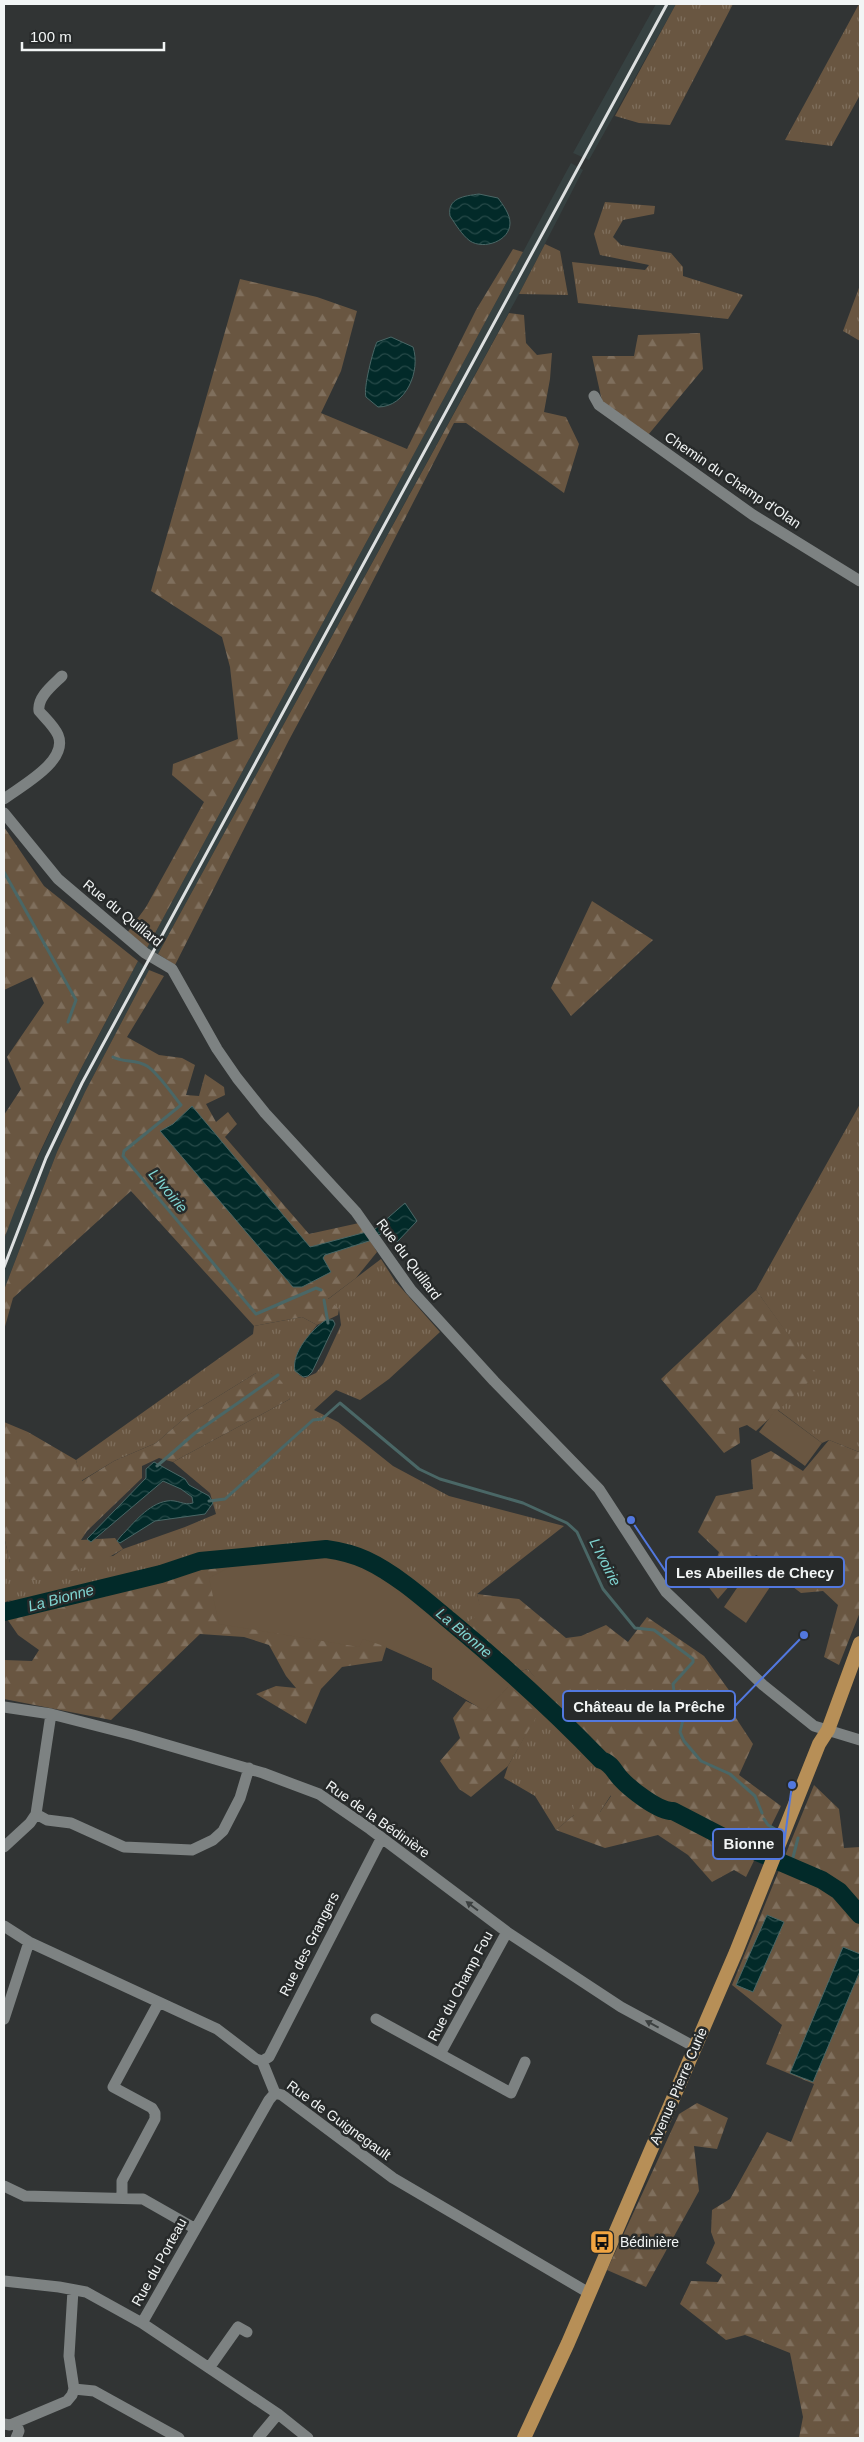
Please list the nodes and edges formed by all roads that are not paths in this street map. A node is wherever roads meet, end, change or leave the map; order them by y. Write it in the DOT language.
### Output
graph roads {
  1 [pos="594,396"];
  2 [pos="860,581"];
  3 [pos="62,676"];
  4 [pos="4,799"];
  5 [pos="4,813"];
  6 [pos="860,1643"];
  7 [pos="4,1707"];
  8 [pos="51,1714"];
  9 [pos="828,1730"];
  10 [pos="860,1740"];
  11 [pos="249,1768"];
  12 [pos="36,1814"];
  13 [pos="380,1839"];
  14 [pos="4,1847"];
  15 [pos="4,1926"];
  16 [pos="507,1932"];
  17 [pos="29,1942"];
  18 [pos="159,2002"];
  19 [pos="4,2019"];
  20 [pos="376,2019"];
  21 [pos="695,2047"];
  22 [pos="440,2054"];
  23 [pos="262,2061"];
  24 [pos="525,2062"];
  25 [pos="275,2094"];
  26 [pos="4,2186"];
  27 [pos="122,2198"];
  28 [pos="194,2228"];
  29 [pos="4,2282"];
  30 [pos="73,2290"];
  31 [pos="589,2293"];
  32 [pos="142,2323"];
  33 [pos="247,2332"];
  34 [pos="209,2368"];
  35 [pos="73,2392"];
  36 [pos="278,2414"];
  37 [pos="16,2423"];
  38 [pos="4,2424"];
  39 [pos="16,2438"];
  40 [pos="179,2438"];
  41 [pos="258,2438"];
  42 [pos="308,2438"];
  43 [pos="524,2438"];
  1 -- 2 [label="street, Chemin du Champ d'Olan"];
  3 -- 4 [label="street"];
  5 -- 9 [label="street, Rue du Quillard"];
  6 -- 9 [label="main road, Avenue Pierre Curie"];
  7 -- 8 [label="street, Rue de la Bédinière"];
  8 -- 11 [label="street, Rue de la Bédinière"];
  8 -- 12 [label="street"];
  9 -- 10 [label="street, Rue du Quillard"];
  9 -- 21 [label="main road, Avenue Pierre Curie"];
  11 -- 12 [label="street"];
  11 -- 13 [label="street, Rue de la Bédinière"];
  12 -- 14 [label="street"];
  16 -- 13 [label="street, Rue de la Bédinière, one-way"];
  13 -- 23 [label="street, Rue des Grangers"];
  15 -- 17 [label="street"];
  21 -- 16 [label="street, Rue de la Bédinière, one-way"];
  16 -- 22 [label="street, Rue du Champ Fou"];
  17 -- 18 [label="street"];
  17 -- 19 [label="street"];
  18 -- 23 [label="street"];
  18 -- 27 [label="street"];
  20 -- 22 [label="street"];
  21 -- 31 [label="main road, Avenue Pierre Curie"];
  22 -- 24 [label="street"];
  23 -- 25 [label="street, Rue de Guignegault"];
  25 -- 28 [label="street, Rue du Porteau"];
  25 -- 31 [label="street, Rue de Guignegault"];
  26 -- 27 [label="street"];
  27 -- 28 [label="street"];
  28 -- 32 [label="street, Rue du Porteau"];
  29 -- 30 [label="street"];
  30 -- 32 [label="street"];
  30 -- 35 [label="street"];
  31 -- 43 [label="main road, Avenue Pierre Curie"];
  32 -- 34 [label="street, Rue du Porteau"];
  33 -- 34 [label="street"];
  34 -- 36 [label="street, Rue du Porteau"];
  35 -- 37 [label="street"];
  35 -- 40 [label="street"];
  36 -- 41 [label="street"];
  36 -- 42 [label="street, Rue du Porteau"];
  37 -- 38 [label="street"];
  37 -- 39 [label="street"];
}
